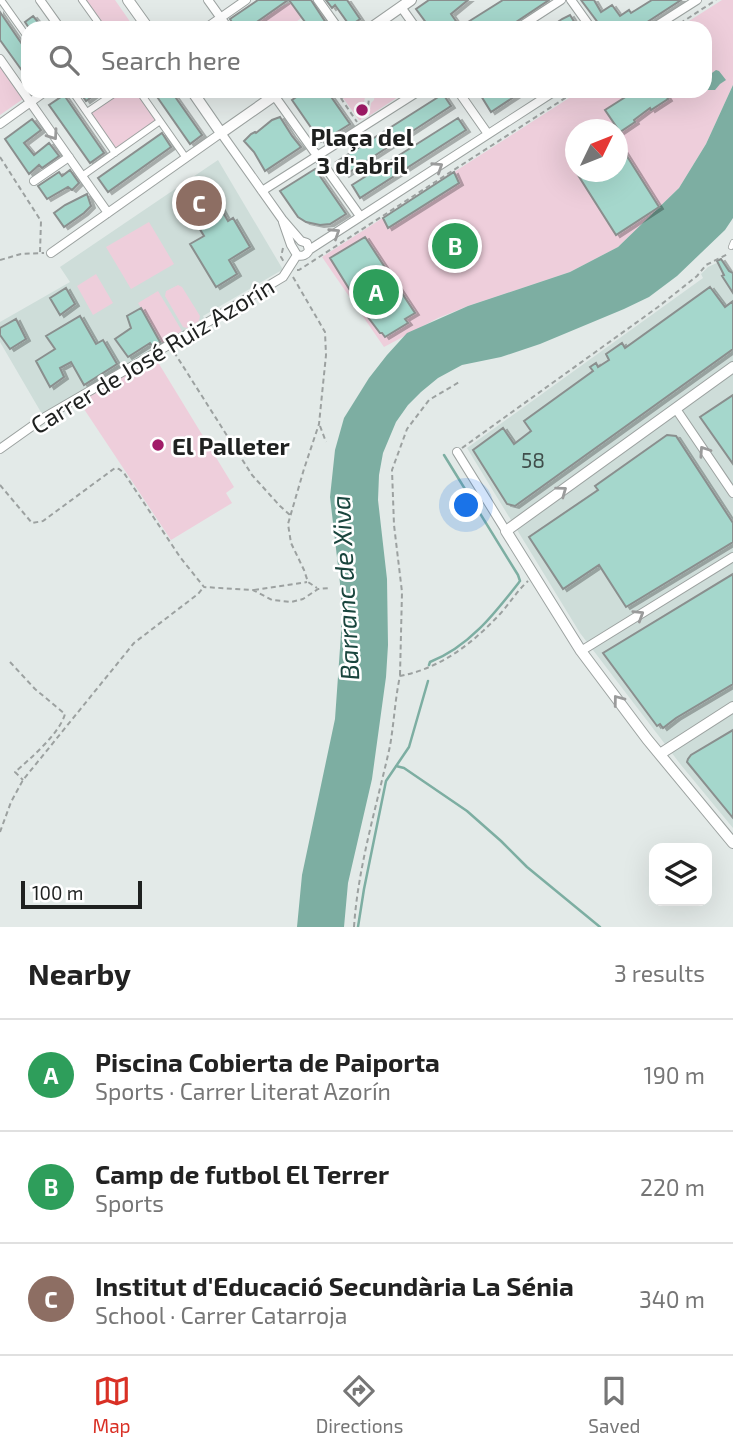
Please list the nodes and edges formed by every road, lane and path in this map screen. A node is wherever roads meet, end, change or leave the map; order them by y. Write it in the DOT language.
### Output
graph roads {
  1 [pos="1,0"];
  2 [pos="40,0"];
  3 [pos="82,0"];
  4 [pos="128,0"];
  5 [pos="208,0"];
  6 [pos="246,0"];
  7 [pos="318,0"];
  8 [pos="562,0"];
  9 [pos="571,0"];
  10 [pos="696,0"];
  11 [pos="716,0"];
  12 [pos="403,2"];
  13 [pos="221,18"];
  14 [pos="55,21"];
  15 [pos="97,21"];
  16 [pos="140,21"];
  17 [pos="216,21"];
  18 [pos="223,21"];
  19 [pos="333,21"];
  20 [pos="380,21"];
  21 [pos="412,21"];
  22 [pos="528,21"];
  23 [pos="587,21"];
  24 [pos="664,21"];
  25 [pos="684,21"];
  26 [pos="21,28"];
  27 [pos="0,59"];
  28 [pos="21,89"];
  29 [pos="27,98"];
  30 [pos="36,98"];
  31 [pos="77,98"];
  32 [pos="108,98"];
  33 [pos="144,98"];
  34 [pos="197,98"];
  35 [pos="269,98"];
  36 [pos="279,98"];
  37 [pos="369,98"];
  38 [pos="408,98"];
  39 [pos="463,98"];
  40 [pos="544,98"];
  41 [pos="565,98"];
  42 [pos="341,99"];
  43 [pos="30,102"];
  44 [pos="87,113"];
  45 [pos="366,119"];
  46 [pos="160,121"];
  47 [pos="0,124"];
  48 [pos="359,124"];
  49 [pos="221,133"];
  50 [pos="488,134"];
  51 [pos="115,153"];
  52 [pos="317,156"];
  53 [pos="0,157"];
  54 [pos="69,157"];
  55 [pos="186,158"];
  56 [pos="7,168"];
  57 [pos="0,172"];
  58 [pos="82,176"];
  59 [pos="34,181"];
  60 [pos="262,191"];
  61 [pos="108,213"];
  62 [pos="360,216"];
  63 [pos="282,219"];
  64 [pos="301,241"];
  65 [pos="732,244"];
  66 [pos="309,250"];
  67 [pos="40,253"];
  68 [pos="51,253"];
  69 [pos="296,253"];
  70 [pos="323,253"];
  71 [pos="0,260"];
  72 [pos="289,269"];
  73 [pos="169,345"];
  74 [pos="733,367"];
  75 [pos="461,381"];
  76 [pos="676,409"];
  77 [pos="319,424"];
  78 [pos="326,442"];
  79 [pos="0,449"];
  80 [pos="457,452"];
  81 [pos="0,485"];
  82 [pos="733,494"];
  83 [pos="291,515"];
  84 [pos="506,531"];
  85 [pos="733,557"];
  86 [pos="534,576"];
  87 [pos="308,582"];
  88 [pos="204,587"];
  89 [pos="330,588"];
  90 [pos="318,589"];
  91 [pos="253,590"];
  92 [pos="581,651"];
  93 [pos="10,662"];
  94 [pos="400,676"];
  95 [pos="733,707"];
  96 [pos="660,754"];
  97 [pos="23,780"];
  98 [pos="0,832"];
  99 [pos="733,843"];
  100 [pos="354,927"];
  1 -- 26 [label="street"];
  2 -- 14 [label="street"];
  3 -- 15 [label="street"];
  4 -- 16 [label="street"];
  5 -- 13 [label="street"];
  6 -- 13 [label="street"];
  7 -- 19 [label="street"];
  8 -- 22 [label="street"];
  9 -- 23 [label="street"];
  10 -- 24 [label="street"];
  11 -- 25 [label="path"];
  12 -- 20 [label="street"];
  12 -- 21 [label="street"];
  13 -- 17 [label="street"];
  13 -- 18 [label="street"];
  27 -- 28 [label="street"];
  29 -- 43 [label="street"];
  30 -- 43 [label="street"];
  31 -- 44 [label="street"];
  32 -- 44 [label="street"];
  33 -- 46 [label="street"];
  34 -- 49 [label="street"];
  35 -- 49 [label="street"];
  36 -- 52 [label="street"];
  37 -- 45 [label="path"];
  38 -- 52 [label="street"];
  39 -- 50 [label="street"];
  40 -- 50 [label="street"];
  41 -- 70 [label="path"];
  42 -- 48 [label="path"];
  43 -- 47 [label="street"];
  43 -- 54 [label="street, one-way"];
  44 -- 51 [label="street"];
  46 -- 51 [label="street"];
  46 -- 55 [label="street"];
  49 -- 55 [label="street"];
  49 -- 60 [label="street"];
  62 -- 50 [label="street, one-way"];
  51 -- 58 [label="street"];
  52 -- 60 [label="street"];
  52 -- 62 [label="street"];
  53 -- 56 [label="path"];
  54 -- 58 [label="street"];
  54 -- 59 [label="street"];
  55 -- 61 [label="street"];
  56 -- 57 [label="path"];
  56 -- 67 [label="path"];
  58 -- 61 [label="street"];
  60 -- 63 [label="street"];
  61 -- 68 [label="street"];
  66 -- 62 [label="street, one-way"];
  63 -- 64 [label="street"];
  63 -- 69 [label="street"];
  64 -- 66 [label="street"];
  64 -- 69 [label="street"];
  65 -- 80 [label="path"];
  66 -- 69 [label="street"];
  67 -- 68 [label="path"];
  67 -- 71 [label="path"];
  69 -- 72 [label="street, Carrer de José Ruiz Azorín"];
  72 -- 73 [label="street, Carrer de José Ruiz Azorín"];
  72 -- 77 [label="path"];
  73 -- 79 [label="street, Carrer de José Ruiz Azorín"];
  73 -- 83 [label="path"];
  74 -- 76 [label="street"];
  75 -- 94 [label="path"];
  82 -- 76 [label="street, one-way"];
  84 -- 76 [label="street, one-way"];
  77 -- 78 [label="path"];
  77 -- 83 [label="path"];
  80 -- 84 [label="street"];
  81 -- 88 [label="path"];
  83 -- 87 [label="path"];
  84 -- 86 [label="street"];
  92 -- 85 [label="street, one-way"];
  86 -- 92 [label="street"];
  86 -- 94 [label="path"];
  87 -- 90 [label="path"];
  87 -- 91 [label="path"];
  88 -- 91 [label="path"];
  88 -- 97 [label="path"];
  89 -- 90 [label="path"];
  90 -- 91 [label="path"];
  96 -- 92 [label="street, one-way"];
  93 -- 97 [label="path"];
  94 -- 100 [label="path"];
  95 -- 96 [label="street"];
  96 -- 99 [label="street"];
  97 -- 98 [label="path"];
}
